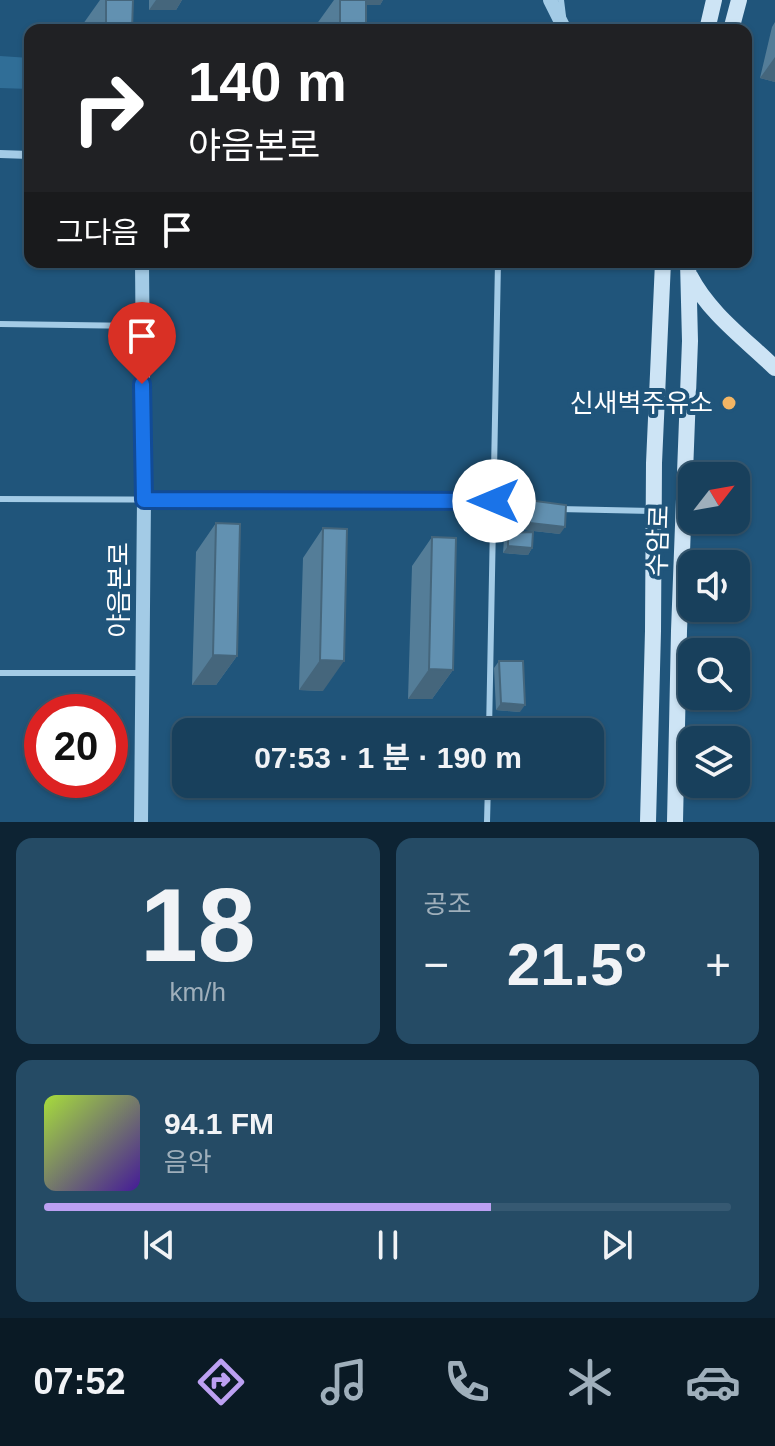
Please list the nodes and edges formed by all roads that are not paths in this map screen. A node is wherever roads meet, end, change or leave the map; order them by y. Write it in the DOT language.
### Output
graph roads {
  1 [pos="550,0"];
  2 [pos="561,0"];
  3 [pos="714,0"];
  4 [pos="739,0"];
  5 [pos="560,24"];
  6 [pos="562,24"];
  7 [pos="708,24"];
  8 [pos="733,24"];
  9 [pos="0,154"];
  10 [pos="24,155"];
  11 [pos="142,268"];
  12 [pos="498,268"];
  13 [pos="663,268"];
  14 [pos="687,268"];
  15 [pos="688,268"];
  16 [pos="0,324"];
  17 [pos="142,326"];
  18 [pos="775,368"];
  19 [pos="0,499"];
  20 [pos="144,500"];
  21 [pos="494,501"];
  22 [pos="522,504"];
  23 [pos="550,508"];
  24 [pos="653,511"];
  25 [pos="0,673"];
  26 [pos="143,673"];
  27 [pos="489,718"];
  28 [pos="488,798"];
  29 [pos="141,822"];
  30 [pos="487,822"];
  31 [pos="648,822"];
  32 [pos="675,822"];
  1 -- 5 [label="street"];
  2 -- 6 [label="lane"];
  3 -- 7 [label="main road"];
  4 -- 8 [label="main road"];
  9 -- 10 [label="street"];
  11 -- 17 [label="street, 야음본로"];
  12 -- 21 [label="lane"];
  13 -- 24 [label="main road, 수암로"];
  14 -- 32 [label="main road, 수암로"];
  15 -- 18 [label="main road"];
  16 -- 17 [label="lane"];
  17 -- 20 [label="street, 야음본로"];
  19 -- 20 [label="lane"];
  20 -- 21 [label="lane"];
  20 -- 26 [label="street, 야음본로"];
  21 -- 22 [label="lane"];
  21 -- 27 [label="lane"];
  23 -- 24 [label="lane"];
  24 -- 31 [label="main road, 수암로"];
  25 -- 26 [label="lane"];
  26 -- 29 [label="street, 야음본로"];
  28 -- 30 [label="lane"];
}
